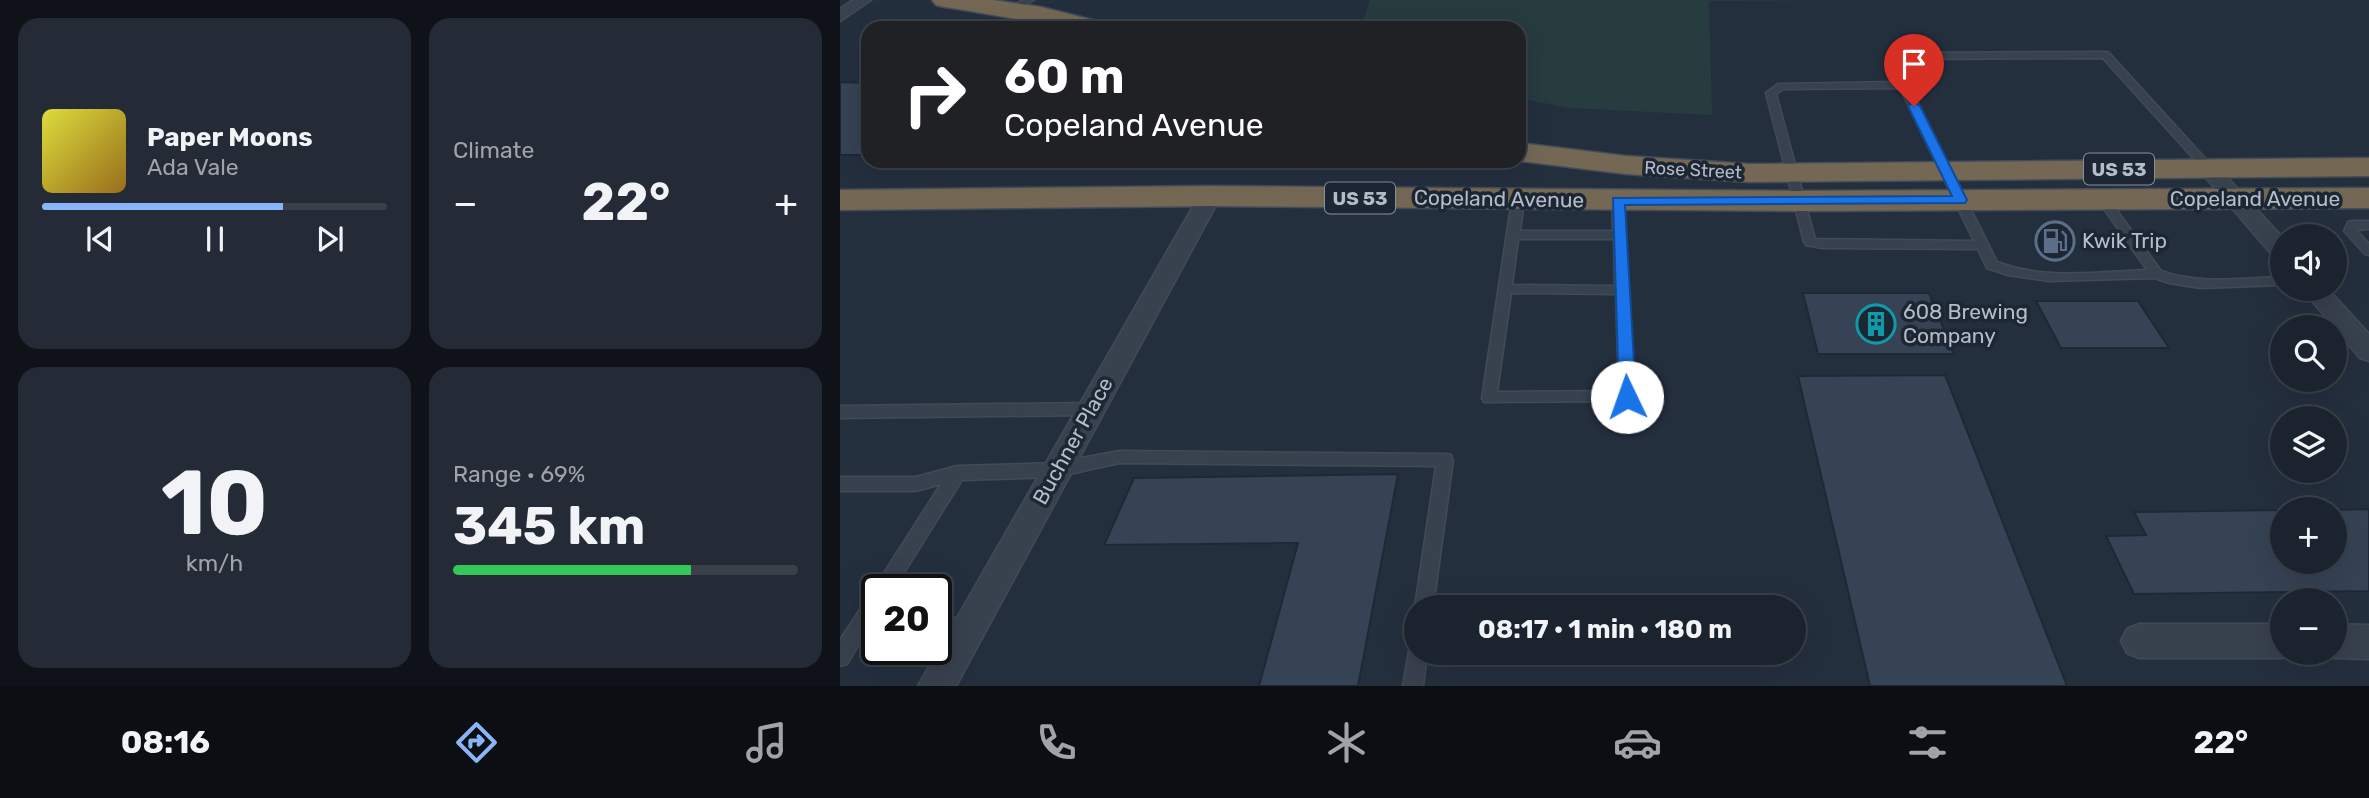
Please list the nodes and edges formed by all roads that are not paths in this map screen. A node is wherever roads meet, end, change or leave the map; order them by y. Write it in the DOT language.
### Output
graph roads {
  1 [pos="863,0"];
  2 [pos="944,0"];
  3 [pos="1020,5"];
  4 [pos="840,16"];
  5 [pos="1068,21"];
  6 [pos="1904,85"];
  7 [pos="1526,153"];
  8 [pos="2369,167"];
  9 [pos="2208,168"];
  10 [pos="1869,170"];
  11 [pos="1946,170"];
  12 [pos="1796,187"];
  13 [pos="1210,196"];
  14 [pos="2369,198"];
  15 [pos="2103,199"];
  16 [pos="840,200"];
  17 [pos="1518,200"];
  18 [pos="1960,200"];
  19 [pos="2236,200"];
  20 [pos="1618,201"];
  21 [pos="2369,225"];
  22 [pos="1513,236"];
  23 [pos="1620,236"];
  24 [pos="2270,238"];
  25 [pos="1982,245"];
  26 [pos="2369,251"];
  27 [pos="2157,274"];
  28 [pos="2270,281"];
  29 [pos="1505,289"];
  30 [pos="1622,290"];
  31 [pos="2325,301"];
  32 [pos="2369,351"];
  33 [pos="1090,409"];
  34 [pos="840,412"];
  35 [pos="1056,470"];
  36 [pos="957,473"];
  37 [pos="840,484"];
  38 [pos="893,574"];
  39 [pos="1426,595"];
  40 [pos="952,627"];
  41 [pos="969,627"];
  42 [pos="861,635"];
  43 [pos="2139,641"];
  44 [pos="2270,641"];
  45 [pos="2347,642"];
  46 [pos="2369,642"];
  47 [pos="840,657"];
  48 [pos="1416,665"];
  49 [pos="936,686"];
  50 [pos="1413,686"];
  1 -- 4 [label="street"];
  2 -- 3 [label="highway"];
  3 -- 5 [label="highway"];
  6 -- 9 [label="lane"];
  6 -- 11 [label="lane"];
  6 -- 12 [label="lane"];
  7 -- 12 [label="highway, Rose Street / US 53"];
  8 -- 9 [label="highway, Copeland Avenue / US 53"];
  9 -- 11 [label="highway, Copeland Avenue / US 53"];
  9 -- 19 [label="street"];
  10 -- 11 [label="highway, Copeland Avenue / US 53"];
  10 -- 12 [label="highway, Rose Street / US 53"];
  11 -- 18 [label="lane"];
  12 -- 18 [label="highway, Copeland Avenue / US 53"];
  12 -- 20 [label="highway, Copeland Avenue / US 53"];
  12 -- 25 [label="lane"];
  13 -- 16 [label="highway, Copeland Avenue / US 53"];
  13 -- 17 [label="highway, Copeland Avenue / US 53"];
  13 -- 33 [label="street, Buchner Place"];
  14 -- 19 [label="highway, Copeland Avenue / US 53"];
  15 -- 18 [label="highway, Copeland Avenue / US 53"];
  15 -- 19 [label="highway, Copeland Avenue / US 53"];
  15 -- 27 [label="lane"];
  17 -- 20 [label="highway, Copeland Avenue / US 53"];
  17 -- 22 [label="lane"];
  18 -- 25 [label="lane"];
  19 -- 24 [label="street"];
  20 -- 23 [label="lane"];
  21 -- 26 [label="lane"];
  22 -- 23 [label="lane"];
  22 -- 29 [label="lane"];
  23 -- 30 [label="lane"];
  25 -- 27 [label="lane"];
  27 -- 28 [label="lane"];
  29 -- 30 [label="lane"];
  29 -- 30 [label="lane"];
  31 -- 32 [label="street"];
  33 -- 34 [label="lane"];
  33 -- 35 [label="street, Buchner Place"];
  35 -- 36 [label="lane"];
  35 -- 39 [label="lane"];
  35 -- 41 [label="street, Buchner Place"];
  36 -- 37 [label="lane"];
  36 -- 38 [label="lane"];
  40 -- 41 [label="lane"];
  41 -- 49 [label="street, Buchner Place"];
  42 -- 47 [label="lane"];
  43 -- 44 [label="street"];
  45 -- 46 [label="street"];
  48 -- 50 [label="lane"];
}
